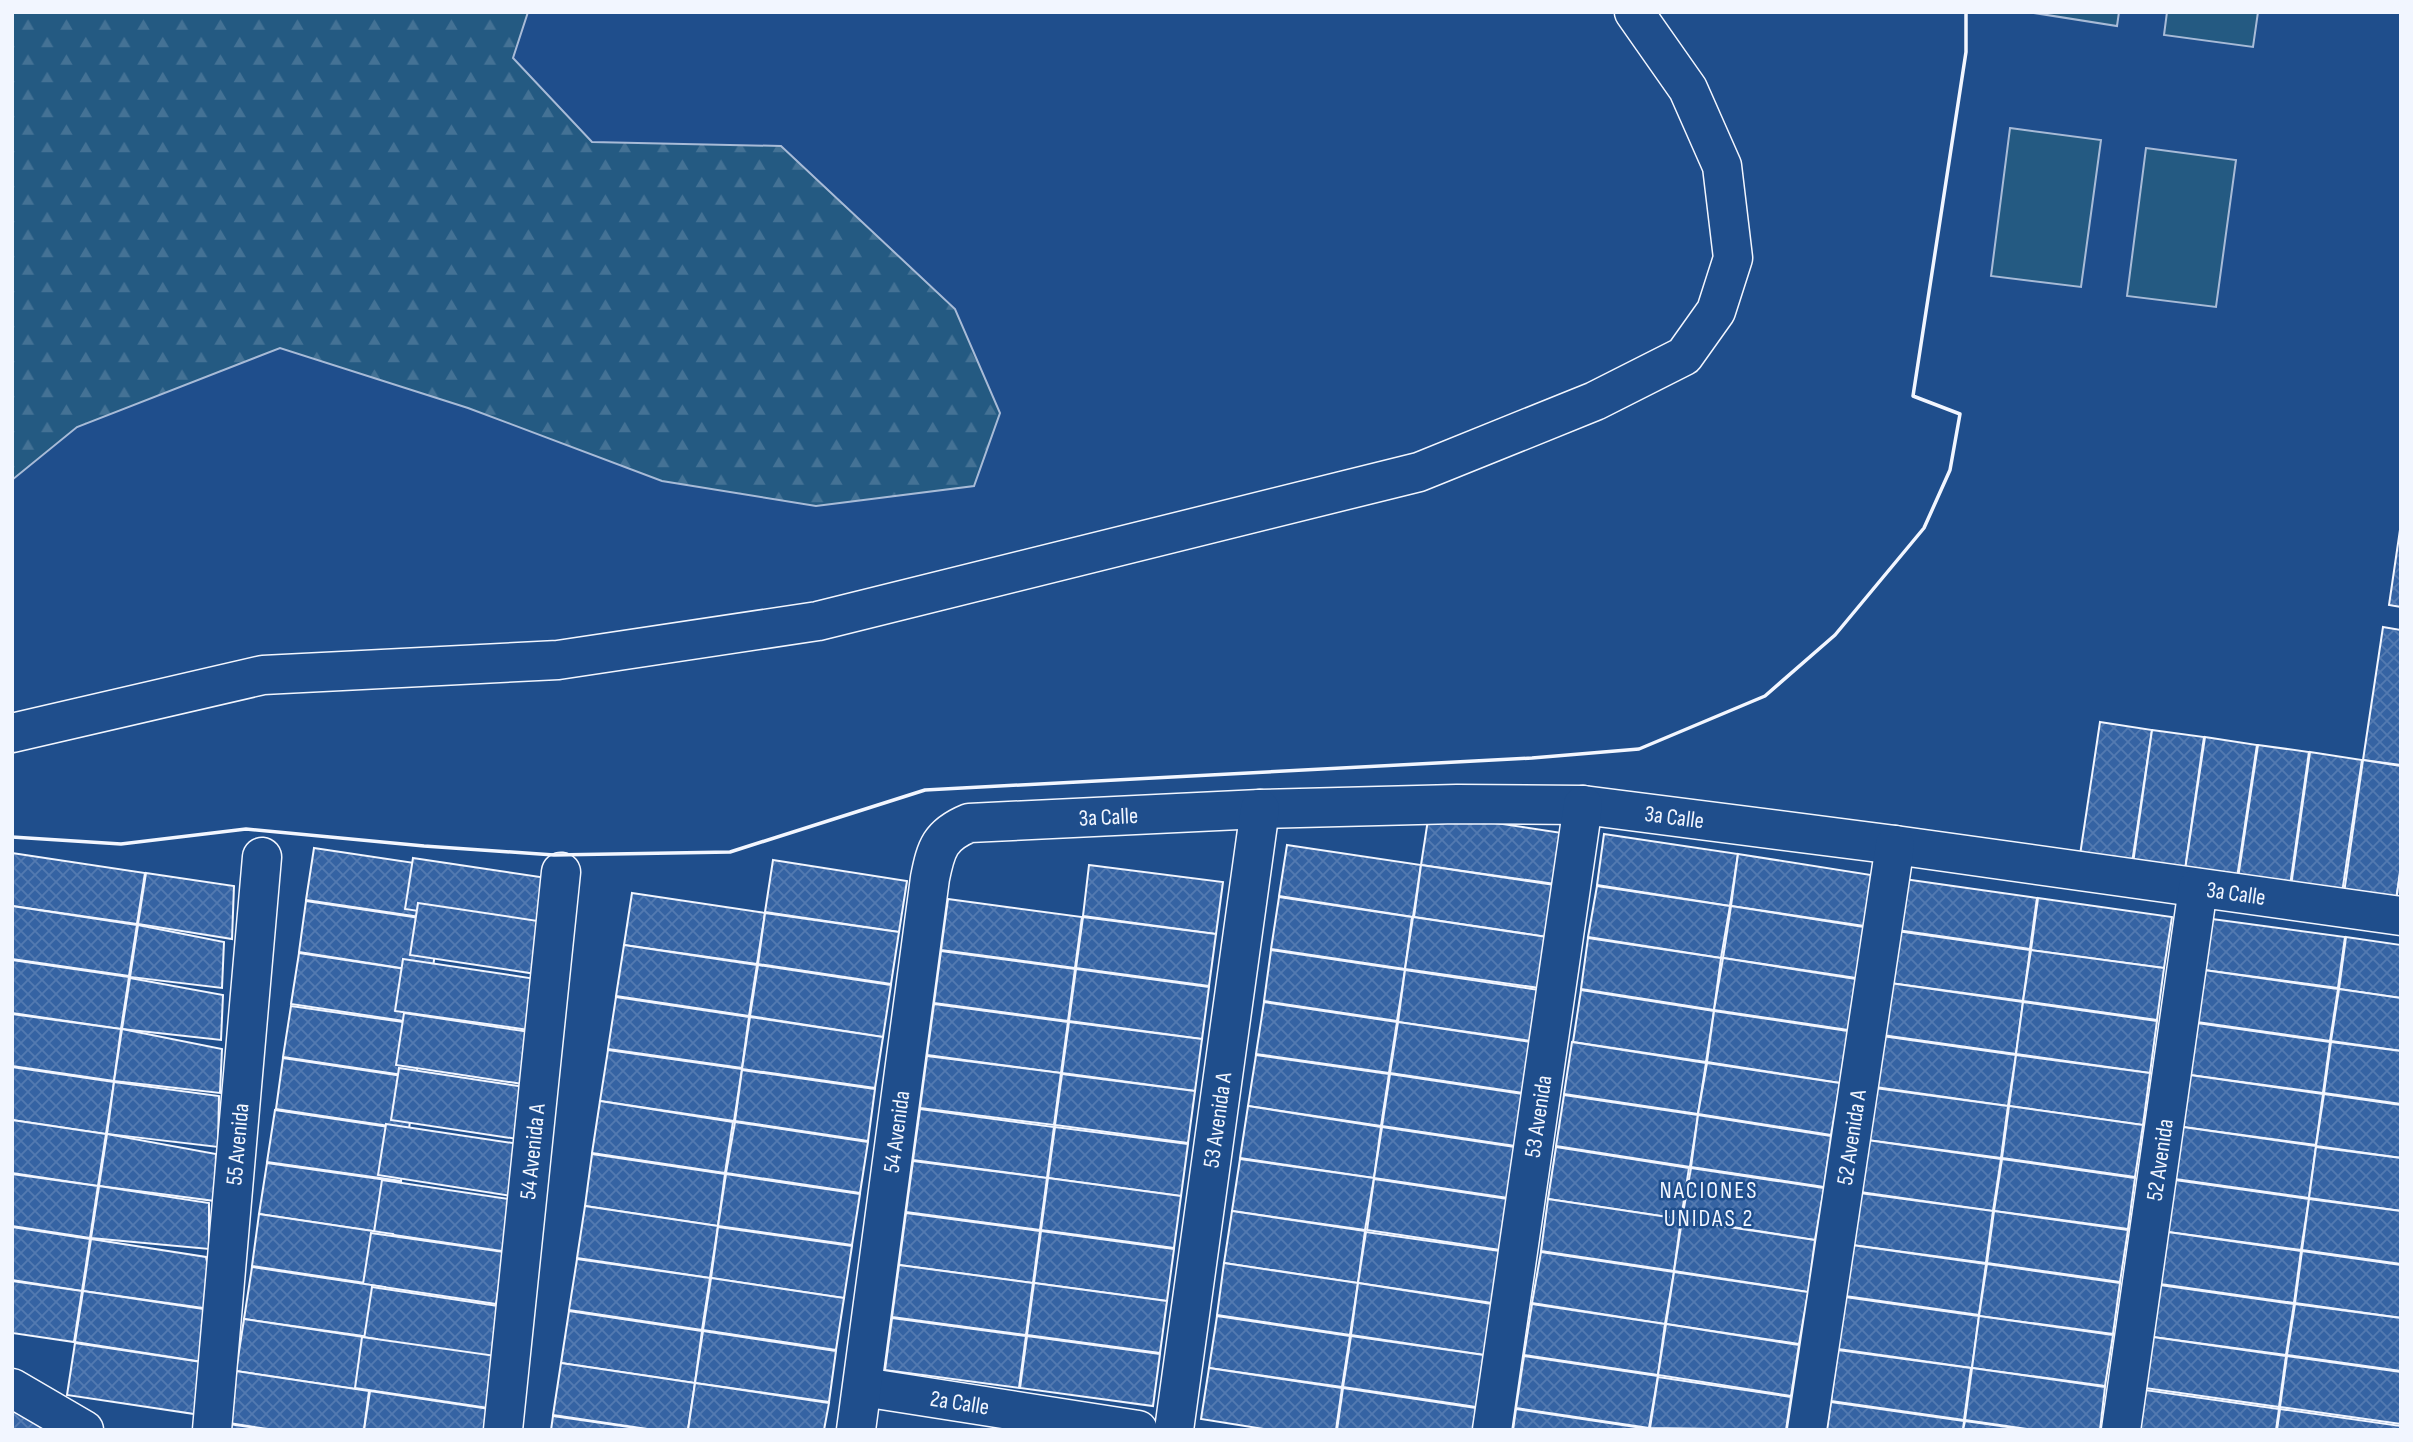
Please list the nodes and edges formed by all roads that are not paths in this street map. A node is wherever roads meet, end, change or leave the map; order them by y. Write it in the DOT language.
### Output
graph roads {
  1 [pos="1634,12"];
  2 [pos="12,733"];
  3 [pos="1583,805"];
  4 [pos="1259,809"];
  5 [pos="946,836"];
  6 [pos="1895,845"];
  7 [pos="261,857"];
  8 [pos="561,872"];
  9 [pos="2198,888"];
  10 [pos="2401,916"];
  11 [pos="863,1387"];
  12 [pos="12,1388"];
  13 [pos="84,1430"];
  14 [pos="212,1430"];
  15 [pos="503,1430"];
  16 [pos="856,1430"];
  17 [pos="1138,1430"];
  18 [pos="1174,1430"];
  19 [pos="1492,1430"];
  20 [pos="1807,1430"];
  21 [pos="2121,1430"];
  1 -- 2 [label="street"];
  3 -- 4 [label="street, 3a Calle"];
  3 -- 6 [label="street, 3a Calle"];
  3 -- 19 [label="street, 53 Avenida"];
  4 -- 5 [label="street, 3a Calle"];
  4 -- 18 [label="street, 53 Avenida A"];
  5 -- 11 [label="street, 54 Avenida"];
  6 -- 9 [label="street, 3a Calle"];
  6 -- 20 [label="street, 52 Avenida A"];
  7 -- 14 [label="street, 55 Avenida"];
  8 -- 15 [label="street, 54 Avenida A"];
  9 -- 10 [label="street, 3a Calle"];
  9 -- 21 [label="street, 52 Avenida"];
  11 -- 16 [label="street, 54 Avenida"];
  11 -- 17 [label="street, 2a Calle"];
  12 -- 13 [label="street"];
}
